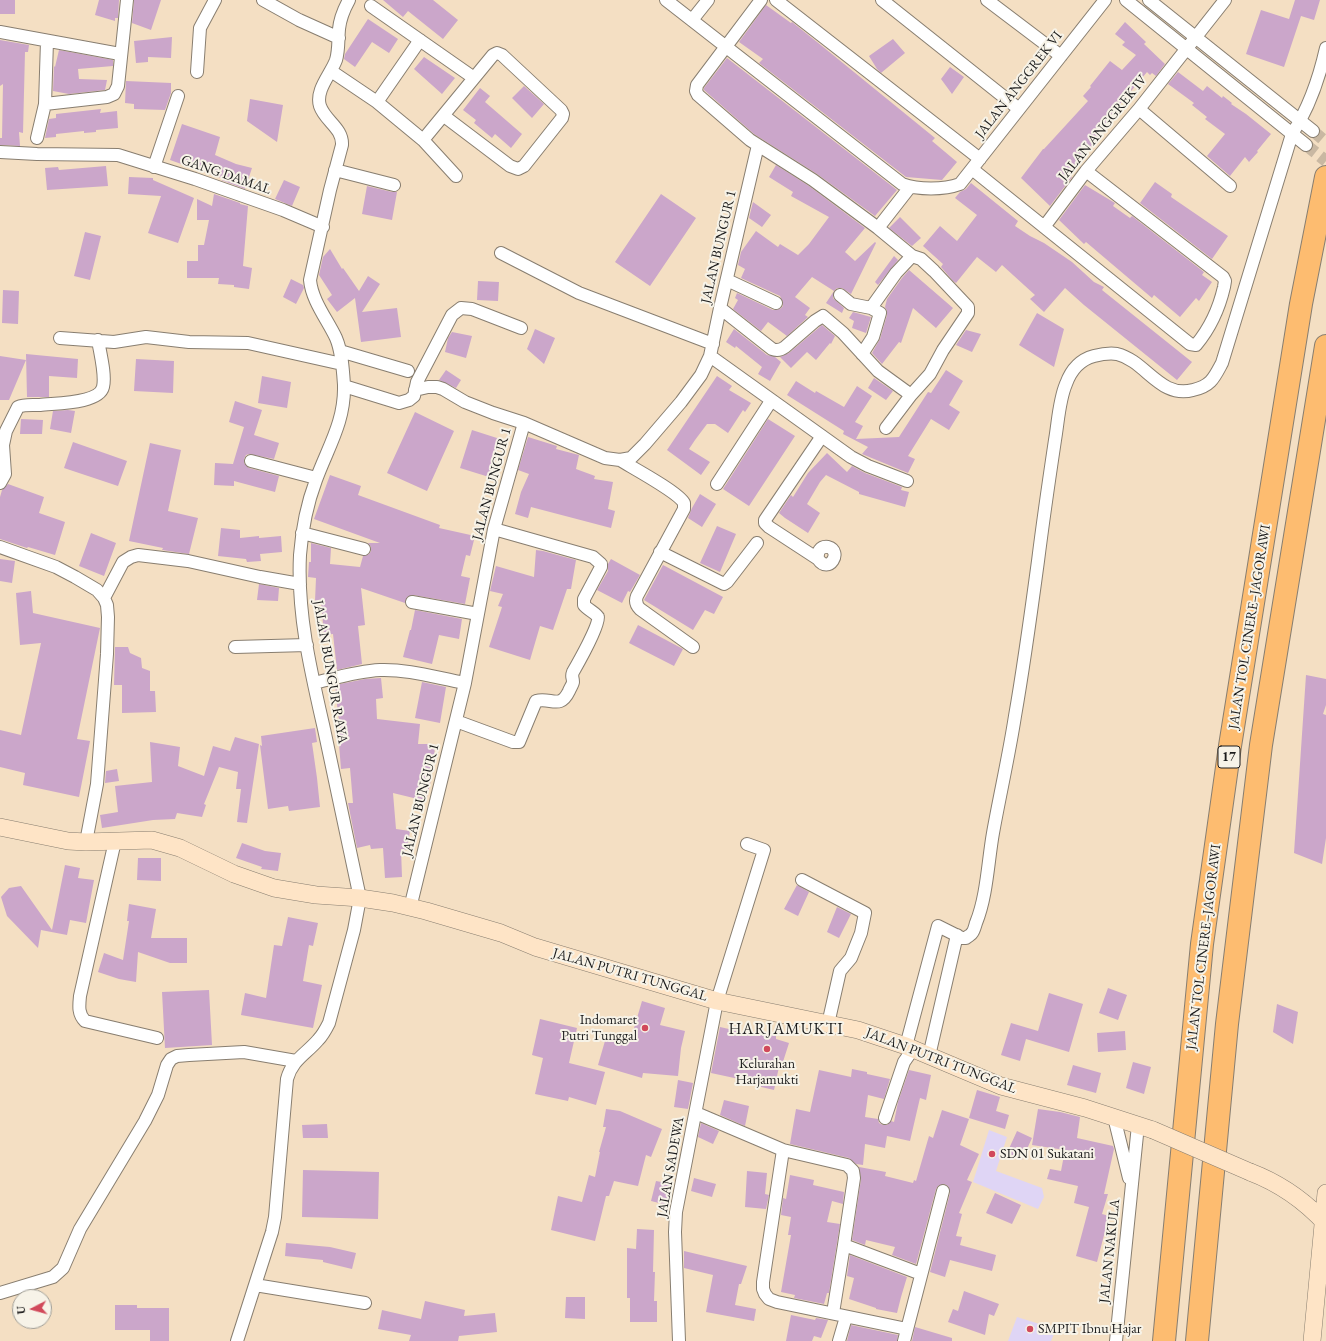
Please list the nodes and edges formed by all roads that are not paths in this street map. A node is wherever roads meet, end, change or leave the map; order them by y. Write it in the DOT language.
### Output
graph roads {
  1 [pos="127,0"];
  2 [pos="215,0"];
  3 [pos="263,0"];
  4 [pos="349,0"];
  5 [pos="666,0"];
  6 [pos="708,0"];
  7 [pos="761,0"];
  8 [pos="776,0"];
  9 [pos="882,0"];
  10 [pos="987,0"];
  11 [pos="1105,0"];
  12 [pos="1126,0"];
  13 [pos="1149,0"];
  14 [pos="1225,0"];
  15 [pos="371,6"];
  16 [pos="692,20"];
  17 [pos="0,32"];
  18 [pos="1197,37"];
  19 [pos="338,38"];
  20 [pos="420,40"];
  21 [pos="47,41"];
  22 [pos="726,47"];
  23 [pos="1187,48"];
  24 [pos="1326,48"];
  25 [pos="120,54"];
  26 [pos="1061,56"];
  27 [pos="331,71"];
  28 [pos="197,72"];
  29 [pos="474,78"];
  30 [pos="178,96"];
  31 [pos="377,102"];
  32 [pos="45,104"];
  33 [pos="1020,109"];
  34 [pos="1139,109"];
  35 [pos="444,116"];
  36 [pos="1301,122"];
  37 [pos="1313,131"];
  38 [pos="1292,134"];
  39 [pos="37,138"];
  40 [pos="423,140"];
  41 [pos="758,145"];
  42 [pos="1306,145"];
  43 [pos="0,152"];
  44 [pos="980,159"];
  45 [pos="154,167"];
  46 [pos="972,169"];
  47 [pos="335,170"];
  48 [pos="1086,171"];
  49 [pos="456,176"];
  50 [pos="1326,177"];
  51 [pos="394,185"];
  52 [pos="1230,186"];
  53 [pos="910,187"];
  54 [pos="1044,227"];
  55 [pos="323,228"];
  56 [pos="878,228"];
  57 [pos="501,253"];
  58 [pos="912,256"];
  59 [pos="727,280"];
  60 [pos="840,295"];
  61 [pos="776,304"];
  62 [pos="720,308"];
  63 [pos="870,308"];
  64 [pos="521,328"];
  65 [pos="60,338"];
  66 [pos="98,340"];
  67 [pos="713,344"];
  68 [pos="1326,346"];
  69 [pos="340,350"];
  70 [pos="862,354"];
  71 [pos="710,356"];
  72 [pos="342,364"];
  73 [pos="408,371"];
  74 [pos="344,386"];
  75 [pos="415,390"];
  76 [pos="911,395"];
  77 [pos="771,401"];
  78 [pos="524,423"];
  79 [pos="886,428"];
  80 [pos="822,436"];
  81 [pos="620,460"];
  82 [pos="251,461"];
  83 [pos="316,478"];
  84 [pos="907,481"];
  85 [pos="0,483"];
  86 [pos="717,484"];
  87 [pos="494,529"];
  88 [pos="302,533"];
  89 [pos="757,543"];
  90 [pos="0,547"];
  91 [pos="364,549"];
  92 [pos="660,552"];
  93 [pos="818,559"];
  94 [pos="300,584"];
  95 [pos="104,598"];
  96 [pos="413,599"];
  97 [pos="478,610"];
  98 [pos="307,645"];
  99 [pos="235,647"];
  100 [pos="693,647"];
  101 [pos="314,683"];
  102 [pos="465,683"];
  103 [pos="456,721"];
  104 [pos="0,827"];
  105 [pos="115,841"];
  106 [pos="86,842"];
  107 [pos="747,844"];
  108 [pos="802,880"];
  109 [pos="360,898"];
  110 [pos="410,908"];
  111 [pos="957,935"];
  112 [pos="717,1001"];
  113 [pos="828,1024"];
  114 [pos="157,1038"];
  115 [pos="910,1048"];
  116 [pos="929,1056"];
  117 [pos="296,1060"];
  118 [pos="696,1113"];
  119 [pos="1114,1117"];
  120 [pos="885,1118"];
  121 [pos="1146,1127"];
  122 [pos="784,1150"];
  123 [pos="1131,1187"];
  124 [pos="942,1191"];
  125 [pos="1326,1193"];
  126 [pos="1325,1223"];
  127 [pos="844,1245"];
  128 [pos="921,1274"];
  129 [pos="255,1285"];
  130 [pos="0,1293"];
  131 [pos="365,1303"];
  132 [pos="833,1313"];
  133 [pos="846,1317"];
  134 [pos="907,1329"];
  135 [pos="237,1341"];
  136 [pos="679,1341"];
  137 [pos="839,1341"];
  138 [pos="904,1341"];
  139 [pos="1116,1341"];
  140 [pos="1164,1341"];
  141 [pos="1197,1341"];
  142 [pos="1312,1341"];
  1 -- 25 [label="street"];
  2 -- 28 [label="street"];
  3 -- 19 [label="street"];
  4 -- 19 [label="street, JALAN BUNGUR RAYA"];
  5 -- 16 [label="street"];
  6 -- 16 [label="street"];
  7 -- 22 [label="street"];
  8 -- 44 [label="street"];
  9 -- 33 [label="street"];
  10 -- 26 [label="street"];
  11 -- 26 [label="street, JALAN ANGGREK VI"];
  12 -- 23 [label="street"];
  13 -- 18 [label="street"];
  14 -- 18 [label="street, JALAN ANGGREK IV"];
  15 -- 20 [label="street"];
  16 -- 22 [label="street"];
  17 -- 21 [label="street"];
  18 -- 23 [label="street, JALAN ANGGREK IV"];
  18 -- 36 [label="street"];
  19 -- 27 [label="street, JALAN BUNGUR RAYA"];
  20 -- 29 [label="street"];
  20 -- 31 [label="street"];
  21 -- 25 [label="street"];
  21 -- 32 [label="street"];
  22 -- 41 [label="street"];
  22 -- 53 [label="street"];
  23 -- 34 [label="street, JALAN ANGGREK IV"];
  23 -- 38 [label="street"];
  24 -- 36 [label="street"];
  25 -- 32 [label="street"];
  26 -- 33 [label="street, JALAN ANGGREK VI"];
  27 -- 31 [label="street"];
  27 -- 47 [label="street, JALAN BUNGUR RAYA"];
  29 -- 35 [label="street"];
  29 -- 35 [label="street"];
  30 -- 45 [label="street"];
  31 -- 40 [label="street"];
  32 -- 39 [label="street"];
  33 -- 44 [label="street, JALAN ANGGREK VI"];
  34 -- 48 [label="street, JALAN ANGGREK IV"];
  34 -- 52 [label="street"];
  35 -- 40 [label="street"];
  36 -- 37 [label="street"];
  36 -- 38 [label="street"];
  38 -- 42 [label="street"];
  38 -- 111 [label="street"];
  40 -- 49 [label="street"];
  41 -- 56 [label="street"];
  41 -- 59 [label="street, JALAN BUNGUR 1"];
  43 -- 45 [label="street, GANG DAMAL"];
  44 -- 46 [label="street, JALAN ANGGREK VI"];
  45 -- 55 [label="street, GANG DAMAL"];
  46 -- 53 [label="street, JALAN ANGGREK VI"];
  46 -- 54 [label="street"];
  47 -- 51 [label="street"];
  47 -- 55 [label="street, JALAN BUNGUR RAYA"];
  48 -- 54 [label="street, JALAN ANGGREK IV"];
  48 -- 54 [label="street"];
  50 -- 140 [label="highway, JALAN TOL CINERE–JAGORAWI / 17"];
  53 -- 56 [label="street"];
  55 -- 69 [label="street, JALAN BUNGUR RAYA"];
  56 -- 58 [label="street"];
  57 -- 67 [label="street"];
  58 -- 63 [label="street"];
  58 -- 76 [label="street"];
  59 -- 61 [label="street"];
  59 -- 62 [label="street, JALAN BUNGUR 1"];
  60 -- 63 [label="street"];
  62 -- 67 [label="street, JALAN BUNGUR 1"];
  62 -- 70 [label="street"];
  63 -- 70 [label="street"];
  64 -- 75 [label="street"];
  65 -- 66 [label="street"];
  66 -- 72 [label="street"];
  66 -- 85 [label="street"];
  67 -- 71 [label="street, JALAN BUNGUR 1"];
  68 -- 141 [label="highway, 17"];
  69 -- 72 [label="street, JALAN BUNGUR RAYA"];
  69 -- 73 [label="street"];
  70 -- 76 [label="street"];
  71 -- 77 [label="street"];
  71 -- 81 [label="street, JALAN BUNGUR 1"];
  72 -- 74 [label="street, JALAN BUNGUR RAYA"];
  74 -- 75 [label="street"];
  74 -- 83 [label="street, JALAN BUNGUR RAYA"];
  75 -- 78 [label="street"];
  76 -- 79 [label="street"];
  77 -- 80 [label="street"];
  77 -- 86 [label="street"];
  78 -- 81 [label="street, JALAN BUNGUR 1"];
  78 -- 87 [label="street, JALAN BUNGUR 1"];
  80 -- 84 [label="street"];
  80 -- 93 [label="street"];
  81 -- 92 [label="street"];
  82 -- 83 [label="street"];
  83 -- 88 [label="street, JALAN BUNGUR RAYA"];
  87 -- 97 [label="street, JALAN BUNGUR 1"];
  87 -- 103 [label="street"];
  88 -- 91 [label="street"];
  88 -- 94 [label="street, JALAN BUNGUR RAYA"];
  89 -- 92 [label="street"];
  90 -- 95 [label="street"];
  92 -- 100 [label="street"];
  94 -- 95 [label="street"];
  94 -- 98 [label="street, JALAN BUNGUR RAYA"];
  95 -- 106 [label="street"];
  96 -- 97 [label="street"];
  97 -- 102 [label="street, JALAN BUNGUR 1"];
  98 -- 99 [label="street"];
  98 -- 101 [label="street, JALAN BUNGUR RAYA"];
  101 -- 102 [label="street"];
  101 -- 109 [label="street, JALAN BUNGUR RAYA"];
  102 -- 103 [label="street, JALAN BUNGUR 1"];
  103 -- 110 [label="street, JALAN BUNGUR 1"];
  104 -- 106 [label="street, JALAN PUTRI TUNGGAL"];
  105 -- 106 [label="street, JALAN PUTRI TUNGGAL"];
  105 -- 109 [label="street, JALAN PUTRI TUNGGAL"];
  105 -- 114 [label="street"];
  107 -- 112 [label="street, JALAN SADEWA"];
  108 -- 113 [label="street"];
  109 -- 110 [label="street, JALAN PUTRI TUNGGAL"];
  109 -- 117 [label="street"];
  110 -- 112 [label="street, JALAN PUTRI TUNGGAL"];
  111 -- 115 [label="street"];
  111 -- 116 [label="street"];
  112 -- 113 [label="street, JALAN PUTRI TUNGGAL"];
  112 -- 118 [label="street, JALAN SADEWA"];
  113 -- 115 [label="street, JALAN PUTRI TUNGGAL"];
  115 -- 116 [label="street, JALAN PUTRI TUNGGAL"];
  115 -- 120 [label="street"];
  116 -- 119 [label="street, JALAN PUTRI TUNGGAL"];
  117 -- 129 [label="street"];
  117 -- 130 [label="street"];
  118 -- 122 [label="street"];
  118 -- 136 [label="street, JALAN SADEWA"];
  119 -- 121 [label="street, JALAN PUTRI TUNGGAL"];
  119 -- 123 [label="street, JALAN NAKULA"];
  121 -- 123 [label="street, JALAN NAKULA"];
  121 -- 126 [label="street, JALAN PUTRI TUNGGAL, bridge"];
  122 -- 127 [label="street"];
  122 -- 132 [label="street"];
  123 -- 139 [label="street, JALAN NAKULA"];
  124 -- 128 [label="street"];
  125 -- 126 [label="street"];
  126 -- 142 [label="street"];
  127 -- 128 [label="street"];
  127 -- 132 [label="street"];
  128 -- 134 [label="street"];
  129 -- 131 [label="street"];
  129 -- 135 [label="street"];
  132 -- 133 [label="street"];
  133 -- 134 [label="street"];
  133 -- 137 [label="street"];
  134 -- 138 [label="street"];
}
